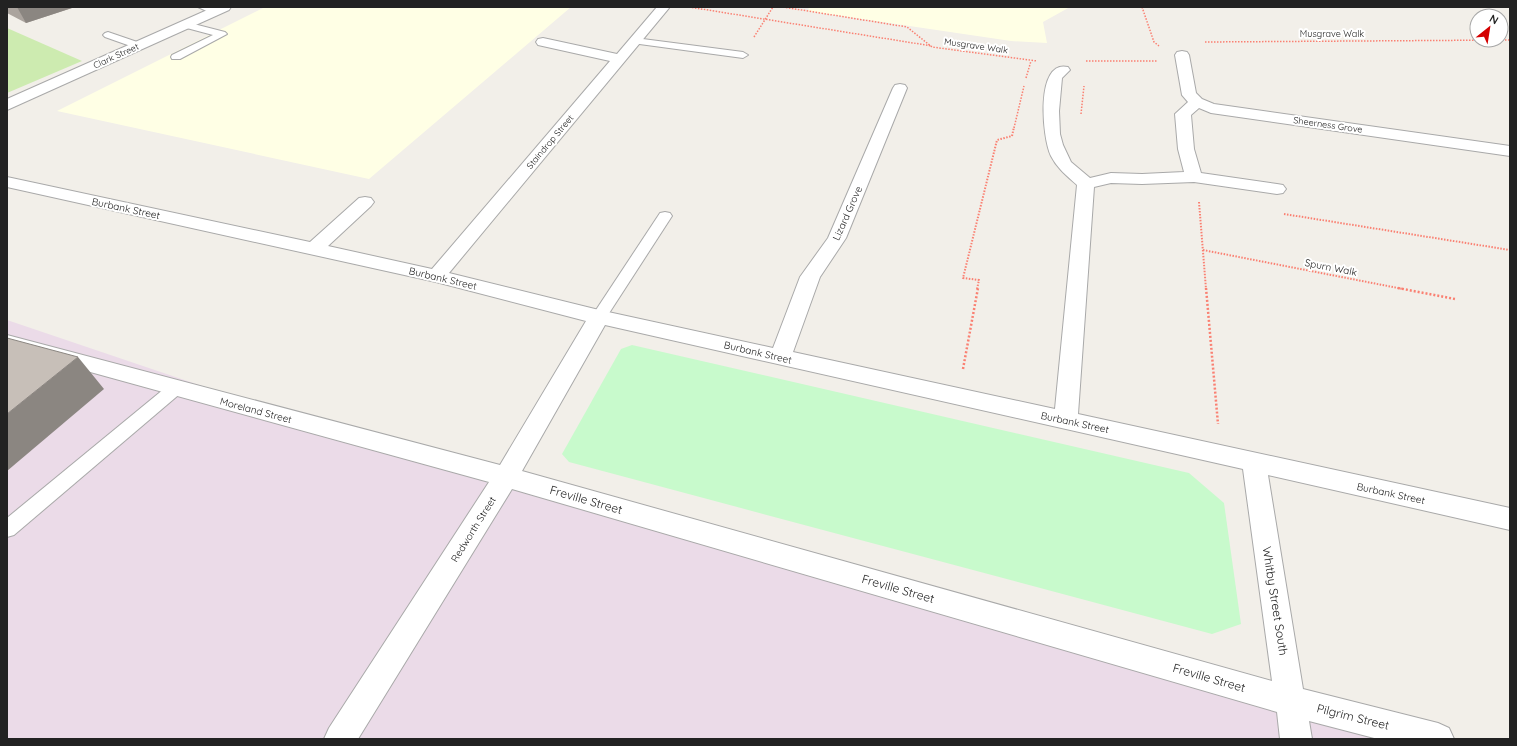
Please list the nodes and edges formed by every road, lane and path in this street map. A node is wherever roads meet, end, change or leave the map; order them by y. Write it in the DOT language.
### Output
graph roads {
  1 [pos="690,7"];
  2 [pos="773,7"];
  3 [pos="783,7"];
  4 [pos="788,7"];
  5 [pos="1142,7"];
  6 [pos="663,8"];
  7 [pos="215,9"];
  8 [pos="765,20"];
  9 [pos="186,25"];
  10 [pos="108,34"];
  11 [pos="1510,40"];
  12 [pos="635,41"];
  13 [pos="543,42"];
  14 [pos="1162,42"];
  15 [pos="1204,42"];
  16 [pos="139,46"];
  17 [pos="932,46"];
  18 [pos="743,55"];
  19 [pos="176,57"];
  20 [pos="1183,58"];
  21 [pos="620,59"];
  22 [pos="1086,61"];
  23 [pos="1063,70"];
  24 [pos="900,88"];
  25 [pos="1197,102"];
  26 [pos="7,105"];
  27 [pos="1510,151"];
  28 [pos="1194,177"];
  29 [pos="7,182"];
  30 [pos="1086,184"];
  31 [pos="1277,189"];
  32 [pos="365,202"];
  33 [pos="664,216"];
  34 [pos="314,250"];
  35 [pos="1203,250"];
  36 [pos="436,276"];
  37 [pos="1455,299"];
  38 [pos="599,316"];
  39 [pos="7,342"];
  40 [pos="780,357"];
  41 [pos="176,388"];
  42 [pos="963,398"];
  43 [pos="1066,420"];
  44 [pos="1221,455"];
  45 [pos="1254,462"];
  46 [pos="506,477"];
  47 [pos="1510,519"];
  48 [pos="7,529"];
  49 [pos="1290,701"];
  50 [pos="340,739"];
  51 [pos="1296,739"];
  52 [pos="1438,739"];
  1 -- 8 [label="path"];
  2 -- 8 [label="path"];
  3 -- 4 [label="path, Musgrave Walk"];
  4 -- 17 [label="path, Musgrave Walk"];
  5 -- 14 [label="path"];
  6 -- 12 [label="street, Staindrop Street"];
  7 -- 9 [label="street, Clark Street"];
  8 -- 17 [label="path"];
  8 -- 18 [label="path"];
  9 -- 16 [label="street, Clark Street"];
  9 -- 19 [label="lane"];
  10 -- 16 [label="lane"];
  11 -- 15 [label="path, Musgrave Walk"];
  12 -- 18 [label="lane"];
  12 -- 21 [label="street, Staindrop Street"];
  13 -- 21 [label="street"];
  16 -- 26 [label="street, Clark Street"];
  17 -- 42 [label="path, Musgrave Walk"];
  20 -- 22 [label="path"];
  20 -- 25 [label="street"];
  21 -- 36 [label="street, Staindrop Street"];
  23 -- 30 [label="street"];
  24 -- 40 [label="street, Lizard Grove"];
  25 -- 27 [label="street, Sheerness Grove"];
  25 -- 28 [label="street"];
  28 -- 30 [label="street"];
  28 -- 31 [label="street"];
  28 -- 35 [label="path"];
  29 -- 34 [label="street, Burbank Street"];
  30 -- 43 [label="street"];
  32 -- 34 [label="street"];
  33 -- 38 [label="lane"];
  34 -- 36 [label="street, Burbank Street"];
  35 -- 37 [label="path, Spurn Walk"];
  35 -- 44 [label="path"];
  36 -- 38 [label="street, Burbank Street"];
  38 -- 40 [label="street, Burbank Street"];
  38 -- 46 [label="street, Redworth Street"];
  39 -- 41 [label="street, Moreland Street"];
  40 -- 42 [label="street, Burbank Street"];
  41 -- 46 [label="street, Moreland Street"];
  41 -- 48 [label="lane"];
  42 -- 43 [label="street, Burbank Street"];
  43 -- 44 [label="street, Burbank Street"];
  44 -- 45 [label="street, Burbank Street"];
  45 -- 47 [label="street, Burbank Street"];
  45 -- 49 [label="street, Whitby Street South"];
  46 -- 49 [label="street, Freville Street"];
  46 -- 50 [label="street, Redworth Street"];
  49 -- 51 [label="street, Whitby Street South"];
  49 -- 52 [label="street, Pilgrim Street"];
}
